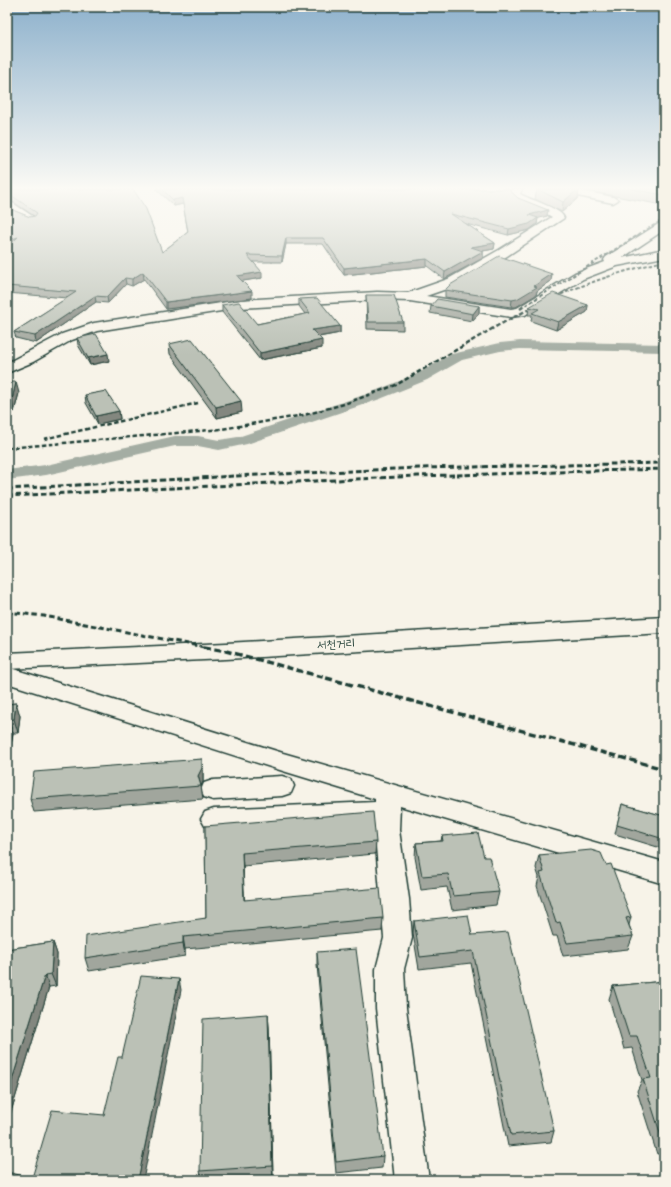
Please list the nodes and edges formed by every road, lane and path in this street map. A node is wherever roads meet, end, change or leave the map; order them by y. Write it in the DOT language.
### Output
graph roads {
  1 [pos="516,244"];
  2 [pos="634,244"];
  3 [pos="664,253"];
  4 [pos="595,270"];
  5 [pos="410,297"];
  6 [pos="7,369"];
  7 [pos="664,625"];
  8 [pos="7,661"];
  9 [pos="7,675"];
  10 [pos="283,762"];
  11 [pos="282,786"];
  12 [pos="239,788"];
  13 [pos="214,790"];
  14 [pos="388,802"];
  15 [pos="284,816"];
  16 [pos="241,818"];
  17 [pos="214,819"];
  18 [pos="664,873"];
  19 [pos="412,1180"];
  1 -- 5 [label="street"];
  2 -- 4 [label="street"];
  3 -- 4 [label="street"];
  4 -- 5 [label="street"];
  5 -- 6 [label="street"];
  7 -- 8 [label="main road, 서천거리"];
  9 -- 10 [label="street"];
  10 -- 11 [label="street"];
  10 -- 14 [label="street"];
  11 -- 12 [label="street"];
  11 -- 15 [label="street"];
  12 -- 13 [label="street"];
  12 -- 16 [label="street"];
  14 -- 15 [label="street"];
  14 -- 18 [label="street"];
  14 -- 19 [label="street"];
  15 -- 16 [label="street"];
  16 -- 17 [label="street"];
}
